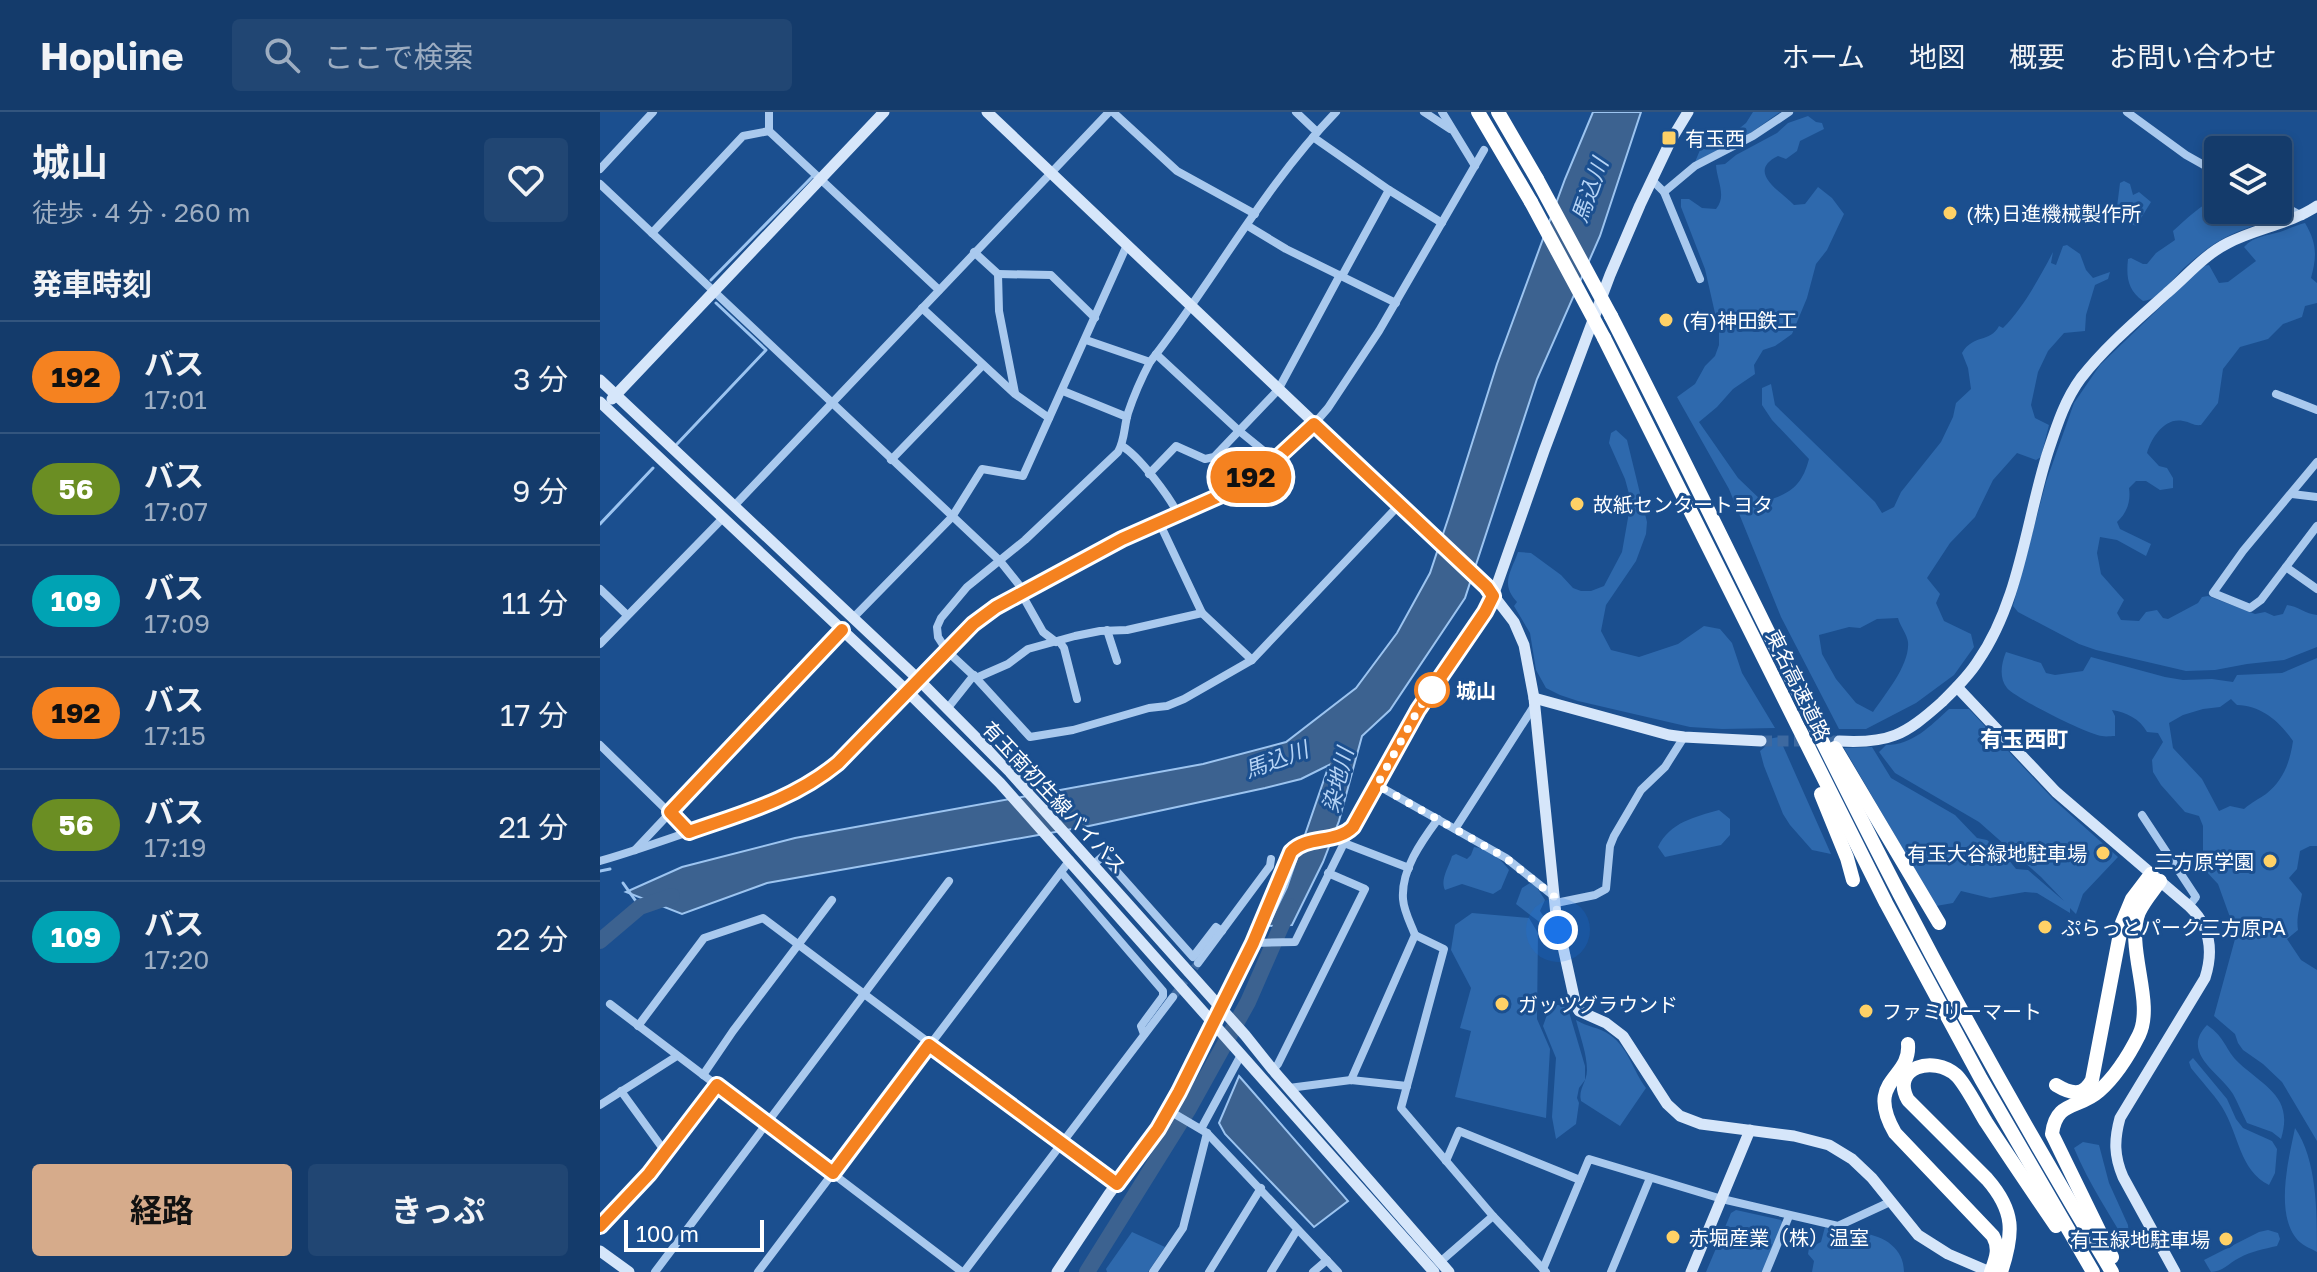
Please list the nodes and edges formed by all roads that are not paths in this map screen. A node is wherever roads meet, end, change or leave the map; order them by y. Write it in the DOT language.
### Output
graph roads {
  1 [pos="653,112"];
  2 [pos="769,112"];
  3 [pos="884,112"];
  4 [pos="987,112"];
  5 [pos="1111,112"];
  6 [pos="1296,112"];
  7 [pos="1336,112"];
  8 [pos="1424,112"];
  9 [pos="1442,112"];
  10 [pos="1478,112"];
  11 [pos="1498,112"];
  12 [pos="1688,112"];
  13 [pos="1789,112"];
  14 [pos="2127,112"];
  15 [pos="769,131"];
  16 [pos="1454,132"];
  17 [pos="1315,134"];
  18 [pos="1484,150"];
  19 [pos="2204,165"];
  20 [pos="1475,166"];
  21 [pos="600,169"];
  22 [pos="1050,172"];
  23 [pos="821,179"];
  24 [pos="1652,180"];
  25 [pos="600,184"];
  26 [pos="1389,190"];
  27 [pos="1664,192"];
  28 [pos="2317,206"];
  29 [pos="2292,211"];
  30 [pos="1255,214"];
  31 [pos="2302,216"];
  32 [pos="1442,223"];
  33 [pos="1248,226"];
  34 [pos="652,233"];
  35 [pos="1127,245"];
  36 [pos="974,252"];
  37 [pos="998,274"];
  38 [pos="1341,276"];
  39 [pos="1700,279"];
  40 [pos="939,290"];
  41 [pos="714,291"];
  42 [pos="1396,303"];
  43 [pos="1190,305"];
  44 [pos="922,308"];
  45 [pos="1095,318"];
  46 [pos="1086,340"];
  47 [pos="1156,354"];
  48 [pos="1150,362"];
  49 [pos="983,365"];
  50 [pos="600,380"];
  51 [pos="1278,390"];
  52 [pos="1063,391"];
  53 [pos="1015,394"];
  54 [pos="2276,394"];
  55 [pos="616,395"];
  56 [pos="831,403"];
  57 [pos="602,407"];
  58 [pos="2317,410"];
  59 [pos="1127,417"];
  60 [pos="1049,418"];
  61 [pos="1314,424"];
  62 [pos="1238,430"];
  63 [pos="1122,446"];
  64 [pos="891,460"];
  65 [pos="1275,460"];
  66 [pos="2317,462"];
  67 [pos="1149,474"];
  68 [pos="2292,494"];
  69 [pos="2317,497"];
  70 [pos="1400,504"];
  71 [pos="734,506"];
  72 [pos="1178,514"];
  73 [pos="952,517"];
  74 [pos="723,518"];
  75 [pos="1159,522"];
  76 [pos="2317,526"];
  77 [pos="1000,561"];
  78 [pos="2286,567"];
  79 [pos="600,589"];
  80 [pos="2317,589"];
  81 [pos="1490,591"];
  82 [pos="1023,592"];
  83 [pos="1202,613"];
  84 [pos="627,615"];
  85 [pos="853,618"];
  86 [pos="842,630"];
  87 [pos="1107,630"];
  88 [pos="1058,642"];
  89 [pos="600,644"];
  90 [pos="947,651"];
  91 [pos="1780,655"];
  92 [pos="1252,660"];
  93 [pos="1117,661"];
  94 [pos="975,676"];
  95 [pos="918,679"];
  96 [pos="1777,687"];
  97 [pos="1957,687"];
  98 [pos="907,691"];
  99 [pos="1077,699"];
  100 [pos="1534,702"];
  101 [pos="947,709"];
  102 [pos="1684,737"];
  103 [pos="1761,741"];
  104 [pos="1839,741"];
  105 [pos="600,745"];
  106 [pos="1377,785"];
  107 [pos="670,812"];
  108 [pos="2142,815"];
  109 [pos="1438,819"];
  110 [pos="1455,829"];
  111 [pos="689,832"];
  112 [pos="1344,837"];
  113 [pos="635,851"];
  114 [pos="1271,859"];
  115 [pos="1070,860"];
  116 [pos="600,861"];
  117 [pos="1093,865"];
  118 [pos="1409,868"];
  119 [pos="1061,872"];
  120 [pos="1328,873"];
  121 [pos="2156,878"];
  122 [pos="1853,880"];
  123 [pos="949,881"];
  124 [pos="832,900"];
  125 [pos="1556,900"];
  126 [pos="2189,906"];
  127 [pos="1939,923"];
  128 [pos="1222,931"];
  129 [pos="1415,935"];
  130 [pos="1253,943"];
  131 [pos="800,945"];
  132 [pos="1198,963"];
  133 [pos="865,993"];
  134 [pos="1173,997"];
  135 [pos="610,1004"];
  136 [pos="1222,1010"];
  137 [pos="1215,1025"];
  138 [pos="638,1026"];
  139 [pos="1144,1034"];
  140 [pos="1908,1044"];
  141 [pos="929,1045"];
  142 [pos="1239,1052"];
  143 [pos="677,1056"];
  144 [pos="1273,1070"];
  145 [pos="703,1075"];
  146 [pos="1351,1080"];
  147 [pos="717,1085"];
  148 [pos="2056,1085"];
  149 [pos="1407,1086"];
  150 [pos="1289,1088"];
  151 [pos="621,1091"];
  152 [pos="600,1105"];
  153 [pos="1170,1111"];
  154 [pos="767,1123"];
  155 [pos="1750,1130"];
  156 [pos="1204,1131"];
  157 [pos="1062,1144"];
  158 [pos="666,1153"];
  159 [pos="1446,1161"];
  160 [pos="833,1173"];
  161 [pos="1650,1178"];
  162 [pos="1580,1180"];
  163 [pos="1117,1184"];
  164 [pos="1261,1188"];
  165 [pos="1722,1199"];
  166 [pos="1890,1202"];
  167 [pos="1493,1216"];
  168 [pos="1789,1216"];
  169 [pos="600,1226"];
  170 [pos="1297,1230"];
  171 [pos="600,1251"];
  172 [pos="1327,1260"];
  173 [pos="1434,1269"];
  174 [pos="1544,1270"];
  175 [pos="627,1272"];
  176 [pos="655,1272"];
  177 [pos="758,1272"];
  178 [pos="963,1272"];
  179 [pos="1057,1272"];
  180 [pos="1153,1272"];
  181 [pos="1209,1272"];
  182 [pos="1271,1272"];
  183 [pos="1313,1272"];
  184 [pos="1338,1272"];
  185 [pos="1449,1272"];
  186 [pos="1611,1272"];
  187 [pos="1691,1272"];
  188 [pos="1766,1272"];
  189 [pos="1990,1272"];
  190 [pos="2001,1272"];
  191 [pos="2090,1272"];
  192 [pos="2112,1272"];
  193 [pos="2119,1272"];
  194 [pos="2175,1272"];
  1 -- 21 [label="street"];
  2 -- 15 [label="street"];
  3 -- 23 [label="street"];
  4 -- 22 [label="street"];
  5 -- 22 [label="street"];
  5 -- 30 [label="street"];
  6 -- 17 [label="street"];
  7 -- 17 [label="street"];
  8 -- 16 [label="street"];
  9 -- 16 [label="street"];
  10 -- 96 [label="highway, 東名高速道路, bridge"];
  11 -- 91 [label="highway, 東名高速道路, bridge"];
  12 -- 24 [label="street"];
  13 -- 27 [label="street"];
  14 -- 19 [label="street"];
  15 -- 23 [label="street"];
  15 -- 34 [label="street"];
  16 -- 20 [label="street"];
  17 -- 26 [label="street"];
  17 -- 30 [label="street"];
  18 -- 20 [label="street"];
  20 -- 32 [label="street"];
  22 -- 35 [label="street"];
  22 -- 36 [label="street"];
  23 -- 40 [label="street"];
  23 -- 41 [label="street"];
  24 -- 27 [label="street"];
  24 -- 81 [label="street"];
  25 -- 34 [label="street"];
  26 -- 32 [label="street"];
  26 -- 38 [label="street"];
  27 -- 39 [label="street"];
  28 -- 31 [label="street"];
  29 -- 31 [label="street"];
  30 -- 33 [label="street"];
  31 -- 97 [label="street"];
  32 -- 42 [label="street"];
  33 -- 38 [label="street"];
  33 -- 43 [label="street"];
  34 -- 41 [label="street"];
  35 -- 43 [label="street"];
  35 -- 45 [label="street"];
  36 -- 37 [label="street"];
  36 -- 40 [label="street"];
  37 -- 45 [label="street"];
  37 -- 53 [label="street"];
  38 -- 42 [label="street"];
  38 -- 51 [label="street"];
  40 -- 44 [label="street"];
  41 -- 55 [label="street"];
  41 -- 56 [label="street"];
  42 -- 61 [label="street"];
  43 -- 47 [label="street"];
  43 -- 51 [label="street"];
  44 -- 49 [label="street"];
  44 -- 56 [label="street"];
  45 -- 46 [label="street"];
  46 -- 48 [label="street"];
  46 -- 52 [label="street"];
  47 -- 48 [label="street"];
  47 -- 62 [label="street"];
  48 -- 59 [label="street"];
  49 -- 53 [label="street"];
  49 -- 64 [label="street"];
  50 -- 55 [label="street, 有玉南初生線バイパス"];
  51 -- 61 [label="street"];
  51 -- 62 [label="street"];
  52 -- 59 [label="street"];
  52 -- 60 [label="street"];
  53 -- 60 [label="street"];
  54 -- 58 [label="street"];
  55 -- 57 [label="street"];
  55 -- 71 [label="street, 有玉南初生線バイパス"];
  56 -- 64 [label="street"];
  56 -- 71 [label="street"];
  57 -- 74 [label="street, 有玉南初生線バイパス"];
  59 -- 63 [label="street"];
  60 -- 73 [label="street"];
  61 -- 65 [label="street"];
  61 -- 70 [label="street"];
  62 -- 65 [label="street"];
  62 -- 67 [label="street"];
  63 -- 67 [label="street"];
  63 -- 77 [label="street"];
  64 -- 73 [label="street"];
  65 -- 72 [label="street"];
  66 -- 68 [label="street"];
  67 -- 72 [label="street"];
  68 -- 69 [label="street"];
  68 -- 78 [label="street"];
  70 -- 81 [label="street"];
  70 -- 92 [label="street"];
  71 -- 85 [label="street, 有玉南初生線バイパス"];
  72 -- 75 [label="street"];
  73 -- 77 [label="street"];
  73 -- 85 [label="street"];
  74 -- 84 [label="street"];
  74 -- 86 [label="street, 有玉南初生線バイパス"];
  75 -- 82 [label="street"];
  75 -- 83 [label="street"];
  76 -- 78 [label="street"];
  77 -- 82 [label="street"];
  77 -- 90 [label="street"];
  78 -- 80 [label="street"];
  79 -- 84 [label="street"];
  81 -- 100 [label="street"];
  81 -- 106 [label="street"];
  82 -- 88 [label="street"];
  82 -- 90 [label="street"];
  83 -- 87 [label="street"];
  83 -- 92 [label="street"];
  84 -- 89 [label="street"];
  85 -- 95 [label="street, 有玉南初生線バイパス"];
  86 -- 98 [label="street, 有玉南初生線バイパス"];
  86 -- 107 [label="street"];
  87 -- 88 [label="street"];
  87 -- 93 [label="street"];
  88 -- 94 [label="street"];
  88 -- 99 [label="street"];
  90 -- 94 [label="street"];
  90 -- 95 [label="street"];
  91 -- 127 [label="highway"];
  91 -- 192 [label="highway, 東名高速道路"];
  92 -- 94 [label="street"];
  94 -- 101 [label="street"];
  95 -- 98 [label="street"];
  95 -- 101 [label="street, 有玉南初生線バイパス"];
  96 -- 122 [label="highway"];
  96 -- 191 [label="highway, 東名高速道路"];
  97 -- 104 [label="street"];
  97 -- 121 [label="street"];
  98 -- 111 [label="street"];
  98 -- 115 [label="street, 有玉南初生線バイパス"];
  100 -- 102 [label="street"];
  100 -- 110 [label="street"];
  100 -- 125 [label="street"];
  101 -- 117 [label="street, 有玉南初生線バイパス"];
  102 -- 103 [label="street"];
  102 -- 125 [label="street"];
  105 -- 107 [label="street"];
  106 -- 109 [label="street"];
  106 -- 112 [label="street"];
  107 -- 111 [label="street"];
  107 -- 113 [label="street"];
  108 -- 126 [label="street"];
  109 -- 110 [label="street"];
  109 -- 118 [label="street"];
  110 -- 125 [label="street"];
  111 -- 113 [label="street"];
  112 -- 118 [label="street"];
  112 -- 120 [label="street"];
  112 -- 130 [label="street"];
  113 -- 116 [label="street"];
  114 -- 128 [label="street"];
  115 -- 119 [label="street"];
  115 -- 137 [label="street, 有玉南初生線バイパス"];
  117 -- 128 [label="street"];
  117 -- 136 [label="street, 有玉南初生線バイパス"];
  118 -- 129 [label="street"];
  119 -- 139 [label="street"];
  119 -- 141 [label="street"];
  120 -- 130 [label="street"];
  120 -- 144 [label="street"];
  121 -- 126 [label="street"];
  121 -- 148 [label="highway"];
  121 -- 193 [label="highway"];
  123 -- 133 [label="street"];
  124 -- 131 [label="street"];
  125 -- 155 [label="street"];
  126 -- 194 [label="street"];
  128 -- 132 [label="street"];
  129 -- 146 [label="street"];
  129 -- 149 [label="street"];
  130 -- 136 [label="street"];
  131 -- 133 [label="street"];
  131 -- 138 [label="street"];
  131 -- 145 [label="street"];
  133 -- 141 [label="street"];
  133 -- 154 [label="street"];
  134 -- 139 [label="street"];
  135 -- 138 [label="street"];
  136 -- 137 [label="street"];
  136 -- 144 [label="street, 有玉南初生線バイパス"];
  137 -- 142 [label="street, 有玉南初生線バイパス"];
  137 -- 153 [label="street"];
  138 -- 143 [label="street"];
  139 -- 157 [label="street"];
  140 -- 189 [label="highway"];
  141 -- 157 [label="street"];
  141 -- 160 [label="street"];
  142 -- 156 [label="street"];
  142 -- 173 [label="street, 有玉南初生線バイパス"];
  143 -- 145 [label="street"];
  143 -- 151 [label="street"];
  144 -- 150 [label="street, 有玉南初生線バイパス"];
  145 -- 147 [label="street"];
  146 -- 149 [label="street"];
  146 -- 150 [label="street"];
  147 -- 154 [label="street"];
  147 -- 158 [label="street"];
  149 -- 159 [label="street"];
  150 -- 173 [label="street, 有玉南初生線バイパス"];
  151 -- 152 [label="street"];
  151 -- 158 [label="street"];
  153 -- 156 [label="street"];
  153 -- 163 [label="street"];
  154 -- 160 [label="street"];
  154 -- 176 [label="street"];
  155 -- 165 [label="street"];
  155 -- 166 [label="street"];
  156 -- 164 [label="street"];
  156 -- 180 [label="street"];
  157 -- 163 [label="street"];
  157 -- 178 [label="street"];
  158 -- 169 [label="street"];
  159 -- 162 [label="street"];
  159 -- 167 [label="street"];
  160 -- 177 [label="street"];
  160 -- 178 [label="street"];
  161 -- 162 [label="street"];
  161 -- 165 [label="street"];
  161 -- 186 [label="street"];
  162 -- 174 [label="street"];
  163 -- 179 [label="street"];
  164 -- 170 [label="street"];
  164 -- 181 [label="street"];
  165 -- 168 [label="street"];
  165 -- 187 [label="street"];
  166 -- 168 [label="street"];
  166 -- 189 [label="street"];
  167 -- 173 [label="street"];
  167 -- 174 [label="street"];
  168 -- 188 [label="street"];
  170 -- 172 [label="street"];
  170 -- 182 [label="street"];
  171 -- 175 [label="street"];
  172 -- 183 [label="street"];
  172 -- 184 [label="street"];
  173 -- 185 [label="street, 有玉南初生線バイパス"];
  190 -- 191 [label="highway"];
}
